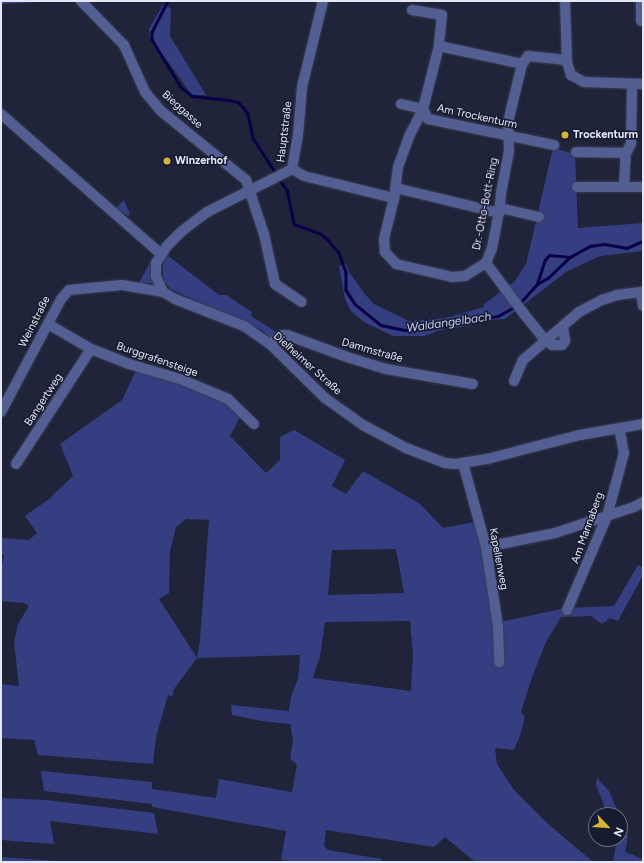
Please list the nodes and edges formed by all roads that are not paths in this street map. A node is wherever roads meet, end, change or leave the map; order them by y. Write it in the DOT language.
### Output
graph roads {
  1 [pos="81,1"];
  2 [pos="323,1"];
  3 [pos="566,1"];
  4 [pos="641,1"];
  5 [pos="412,10"];
  6 [pos="641,21"];
  7 [pos="439,46"];
  8 [pos="567,60"];
  9 [pos="522,64"];
  10 [pos="632,84"];
  11 [pos="643,84"];
  12 [pos="401,104"];
  13 [pos="423,109"];
  14 [pos="1,114"];
  15 [pos="509,136"];
  16 [pos="554,145"];
  17 [pos="576,152"];
  18 [pos="626,153"];
  19 [pos="290,171"];
  20 [pos="577,186"];
  21 [pos="643,187"];
  22 [pos="624,188"];
  23 [pos="250,189"];
  24 [pos="395,193"];
  25 [pos="500,211"];
  26 [pos="539,217"];
  27 [pos="161,254"];
  28 [pos="486,263"];
  29 [pos="164,292"];
  30 [pos="642,292"];
  31 [pos="302,302"];
  32 [pos="643,306"];
  33 [pos="48,324"];
  34 [pos="563,326"];
  35 [pos="545,340"];
  36 [pos="270,344"];
  37 [pos="91,349"];
  38 [pos="514,381"];
  39 [pos="473,384"];
  40 [pos="1,412"];
  41 [pos="254,424"];
  42 [pos="643,424"];
  43 [pos="619,428"];
  44 [pos="463,463"];
  45 [pos="16,464"];
  46 [pos="643,502"];
  47 [pos="607,516"];
  48 [pos="486,547"];
  49 [pos="567,610"];
  50 [pos="499,662"];
  1 -- 23 [label="street, Bieggasse"];
  2 -- 19 [label="street, Hauptstraße"];
  3 -- 8 [label="street"];
  4 -- 6 [label="street"];
  5 -- 7 [label="street, Dr.-Otto-Bott-Ring"];
  7 -- 9 [label="street"];
  7 -- 13 [label="street, Dr.-Otto-Bott-Ring"];
  8 -- 9 [label="street"];
  8 -- 10 [label="street"];
  9 -- 15 [label="street, Dr.-Otto-Bott-Ring"];
  10 -- 11 [label="street"];
  10 -- 18 [label="street"];
  12 -- 13 [label="street, Am Trockenturm"];
  13 -- 15 [label="street, Am Trockenturm"];
  13 -- 24 [label="street, Dr.-Otto-Bott-Ring"];
  14 -- 27 [label="street"];
  15 -- 16 [label="street, Am Trockenturm"];
  15 -- 25 [label="street, Dr.-Otto-Bott-Ring"];
  17 -- 18 [label="street"];
  18 -- 22 [label="street"];
  19 -- 23 [label="street, Hauptstraße"];
  19 -- 24 [label="street"];
  20 -- 22 [label="street"];
  21 -- 22 [label="street"];
  23 -- 27 [label="street, Hauptstraße"];
  23 -- 31 [label="street"];
  24 -- 25 [label="street"];
  24 -- 28 [label="street, Dr.-Otto-Bott-Ring"];
  25 -- 26 [label="street"];
  25 -- 28 [label="street, Dr.-Otto-Bott-Ring"];
  27 -- 29 [label="street"];
  28 -- 35 [label="street"];
  29 -- 33 [label="street, Weinstraße"];
  29 -- 36 [label="street, Dielheimer Straße"];
  30 -- 32 [label="street"];
  30 -- 34 [label="street"];
  33 -- 37 [label="street, Burggrafensteige"];
  33 -- 40 [label="street, Weinstraße"];
  34 -- 35 [label="street"];
  34 -- 35 [label="street"];
  35 -- 38 [label="street"];
  36 -- 39 [label="street, Dammstraße"];
  36 -- 44 [label="street, Dielheimer Straße"];
  37 -- 41 [label="street, Burggrafensteige"];
  37 -- 45 [label="street, Bangertweg"];
  42 -- 43 [label="street, Dielheimer Straße"];
  43 -- 44 [label="street, Dielheimer Straße"];
  43 -- 47 [label="street, Am Mannaberg"];
  44 -- 48 [label="street, Kapellenweg"];
  46 -- 47 [label="street"];
  47 -- 48 [label="street"];
  47 -- 49 [label="street, Am Mannaberg"];
  48 -- 50 [label="street, Kapellenweg"];
}
